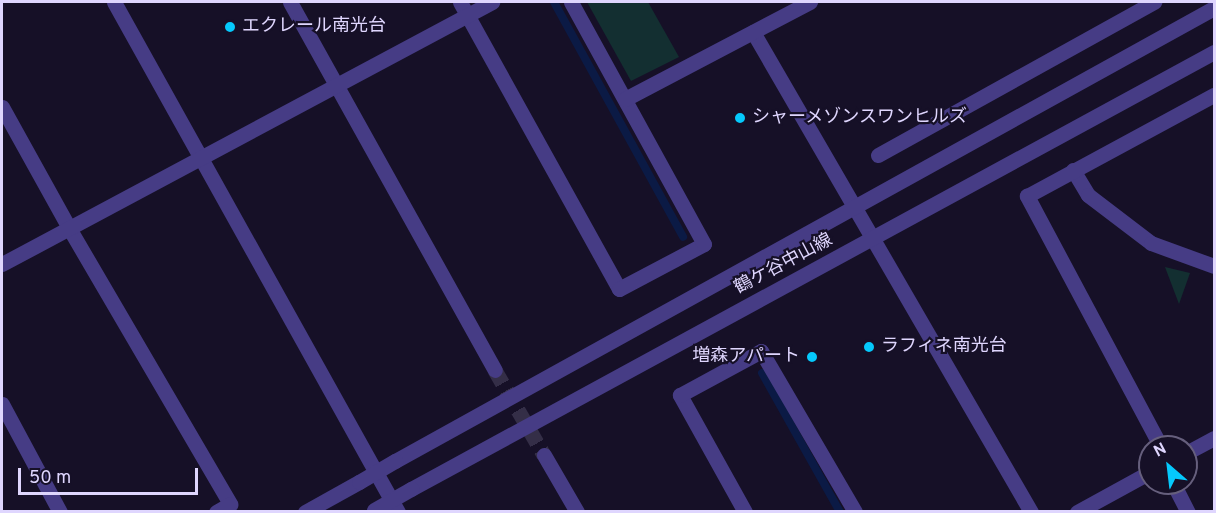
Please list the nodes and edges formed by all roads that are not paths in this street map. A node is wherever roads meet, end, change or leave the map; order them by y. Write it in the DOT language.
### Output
graph roads {
  1 [pos="114,2"];
  2 [pos="290,2"];
  3 [pos="492,2"];
  4 [pos="571,2"];
  5 [pos="810,2"];
  6 [pos="1154,2"];
  7 [pos="464,8"];
  8 [pos="1215,8"];
  9 [pos="753,32"];
  10 [pos="1215,52"];
  11 [pos="337,84"];
  12 [pos="1215,95"];
  13 [pos="625,99"];
  14 [pos="2,107"];
  15 [pos="878,155"];
  16 [pos="200,157"];
  17 [pos="1073,170"];
  18 [pos="854,208"];
  19 [pos="69,228"];
  20 [pos="872,240"];
  21 [pos="2,264"];
  22 [pos="1215,266"];
  23 [pos="495,370"];
  24 [pos="2,404"];
  25 [pos="1155,435"];
  26 [pos="1215,438"];
  27 [pos="1198,447"];
  28 [pos="544,455"];
  29 [pos="1138,479"];
  30 [pos="1179,495"];
  31 [pos="373,511"];
  32 [pos="60,512"];
  33 [pos="216,512"];
  34 [pos="305,512"];
  35 [pos="398,512"];
  36 [pos="577,512"];
  37 [pos="745,512"];
  38 [pos="855,512"];
  39 [pos="1031,512"];
  40 [pos="1077,512"];
  41 [pos="1188,512"];
  1 -- 16 [label="street"];
  2 -- 11 [label="street"];
  3 -- 7 [label="street"];
  4 -- 13 [label="street"];
  5 -- 9 [label="street"];
  6 -- 15 [label="street"];
  7 -- 11 [label="street"];
  7 -- 13 [label="street"];
  8 -- 18 [label="street"];
  9 -- 13 [label="street"];
  9 -- 18 [label="street"];
  10 -- 20 [label="street, 鶴ケ谷中山線"];
  11 -- 16 [label="street"];
  11 -- 23 [label="street"];
  12 -- 17 [label="street"];
  14 -- 19 [label="street"];
  16 -- 19 [label="street"];
  16 -- 35 [label="street"];
  17 -- 22 [label="street"];
  17 -- 25 [label="street"];
  18 -- 20 [label="street"];
  18 -- 34 [label="street, bridge"];
  19 -- 21 [label="street"];
  19 -- 33 [label="street"];
  20 -- 31 [label="street, 鶴ケ谷中山線, bridge"];
  20 -- 39 [label="street"];
  24 -- 32 [label="street"];
  26 -- 27 [label="street"];
  28 -- 36 [label="street"];
  29 -- 40 [label="street"];
  30 -- 41 [label="street"];
  37 -- 38 [label="street"];
}
